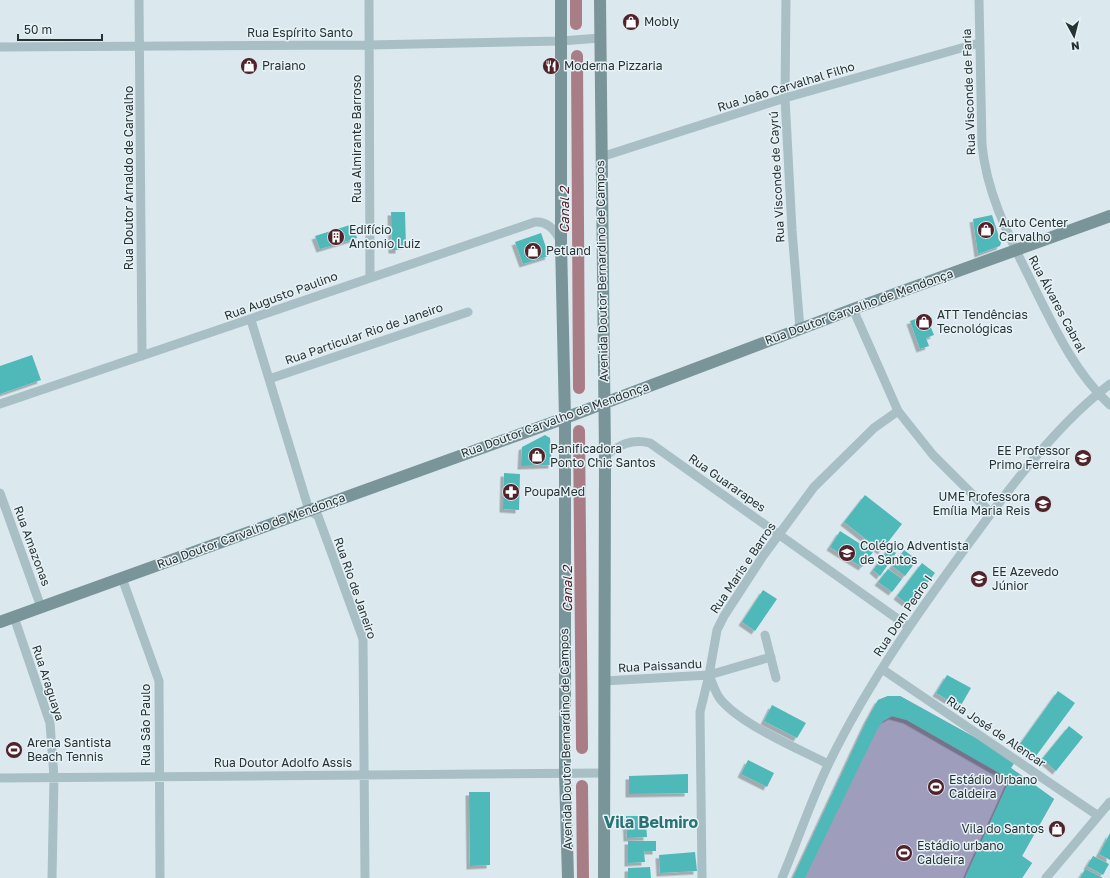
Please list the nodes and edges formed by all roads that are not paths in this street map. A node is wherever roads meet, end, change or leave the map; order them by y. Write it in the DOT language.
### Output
graph roads {
  1 [pos="139,0"];
  2 [pos="368,0"];
  3 [pos="561,0"];
  4 [pos="600,0"];
  5 [pos="786,0"];
  6 [pos="979,0"];
  7 [pos="600,38"];
  8 [pos="561,41"];
  9 [pos="979,43"];
  10 [pos="369,45"];
  11 [pos="140,46"];
  12 [pos="0,47"];
  13 [pos="785,98"];
  14 [pos="601,157"];
  15 [pos="1110,216"];
  16 [pos="561,243"];
  17 [pos="1015,251"];
  18 [pos="370,277"];
  19 [pos="853,309"];
  20 [pos="468,312"];
  21 [pos="251,320"];
  22 [pos="800,329"];
  23 [pos="142,356"];
  24 [pos="269,379"];
  25 [pos="1110,384"];
  26 [pos="1097,394"];
  27 [pos="604,403"];
  28 [pos="0,404"];
  29 [pos="1110,405"];
  30 [pos="898,411"];
  31 [pos="565,418"];
  32 [pos="605,456"];
  33 [pos="0,493"];
  34 [pos="309,510"];
  35 [pos="991,513"];
  36 [pos="780,534"];
  37 [pos="122,578"];
  38 [pos="41,607"];
  39 [pos="14,617"];
  40 [pos="0,622"];
  41 [pos="909,627"];
  42 [pos="765,635"];
  43 [pos="770,657"];
  44 [pos="882,669"];
  45 [pos="709,675"];
  46 [pos="776,678"];
  47 [pos="604,681"];
  48 [pos="828,764"];
  49 [pos="566,773"];
  50 [pos="604,773"];
  51 [pos="365,775"];
  52 [pos="159,776"];
  53 [pos="54,777"];
  54 [pos="0,778"];
  55 [pos="1110,802"];
  56 [pos="1097,815"];
  57 [pos="604,872"];
  58 [pos="52,878"];
  59 [pos="160,878"];
  60 [pos="365,878"];
  61 [pos="568,878"];
  62 [pos="610,878"];
  63 [pos="702,878"];
  64 [pos="782,878"];
  65 [pos="1046,878"];
  1 -- 11 [label="street, Rua Doutor Arnaldo de Carvalho"];
  2 -- 10 [label="street, Rua Almirante Barroso"];
  3 -- 8 [label="main road, Avenida Doutor Bernardino de Campos"];
  4 -- 7 [label="main road, Avenida Doutor Bernardino de Campos"];
  5 -- 13 [label="street, Rua Visconde de Cayrú"];
  6 -- 9 [label="street, Rua Visconde de Faria"];
  7 -- 8 [label="street, Rua Espírito Santo"];
  7 -- 14 [label="main road, Avenida Doutor Bernardino de Campos"];
  8 -- 10 [label="street, Rua Espírito Santo"];
  8 -- 16 [label="main road, Avenida Doutor Bernardino de Campos"];
  9 -- 13 [label="street, Rua João Carvalhal Filho"];
  9 -- 17 [label="street, Rua Visconde de Faria"];
  10 -- 11 [label="street, Rua Espírito Santo"];
  10 -- 18 [label="street, Rua Almirante Barroso"];
  11 -- 12 [label="street, Rua Espírito Santo"];
  11 -- 23 [label="street, Rua Doutor Arnaldo de Carvalho"];
  13 -- 14 [label="street, Rua João Carvalhal Filho"];
  13 -- 22 [label="street, Rua Visconde de Cayrú"];
  14 -- 27 [label="main road, Avenida Doutor Bernardino de Campos"];
  15 -- 17 [label="main road, Rua Doutor Carvalho de Mendonça"];
  16 -- 18 [label="street, Rua Augusto Paulino"];
  16 -- 31 [label="main road, Avenida Doutor Bernardino de Campos"];
  17 -- 19 [label="main road, Rua Doutor Carvalho de Mendonça"];
  17 -- 26 [label="street, Rua Álvares Cabral"];
  18 -- 21 [label="street, Rua Augusto Paulino"];
  19 -- 22 [label="main road, Rua Doutor Carvalho de Mendonça"];
  19 -- 30 [label="street"];
  20 -- 24 [label="street, Rua Particular Rio de Janeiro"];
  21 -- 23 [label="street, Rua Augusto Paulino"];
  21 -- 24 [label="street, Rua Rio de Janeiro"];
  22 -- 27 [label="main road, Rua Doutor Carvalho de Mendonça"];
  23 -- 28 [label="street, Rua Augusto Paulino"];
  24 -- 34 [label="street, Rua Rio de Janeiro"];
  25 -- 26 [label="street, Rua Dom Pedro I"];
  26 -- 29 [label="street, Rua Álvares Cabral"];
  26 -- 35 [label="street, Rua Dom Pedro I"];
  27 -- 31 [label="main road, Rua Doutor Carvalho de Mendonça"];
  27 -- 32 [label="main road, Avenida Doutor Bernardino de Campos"];
  30 -- 35 [label="street"];
  30 -- 36 [label="street, Rua Maris e Barros"];
  31 -- 34 [label="main road, Rua Doutor Carvalho de Mendonça"];
  31 -- 49 [label="main road, Avenida Doutor Bernardino de Campos"];
  32 -- 36 [label="street, Rua Guararapes"];
  32 -- 47 [label="main road, Avenida Doutor Bernardino de Campos"];
  33 -- 38 [label="street, Rua Amazonas"];
  34 -- 37 [label="main road, Rua Doutor Carvalho de Mendonça"];
  34 -- 51 [label="street, Rua Rio de Janeiro"];
  35 -- 41 [label="street, Rua Dom Pedro I"];
  36 -- 41 [label="street, Rua Guararapes"];
  36 -- 45 [label="street, Rua Maris e Barros"];
  37 -- 38 [label="main road, Rua Doutor Carvalho de Mendonça"];
  37 -- 52 [label="street, Rua São Paulo"];
  38 -- 39 [label="main road, Rua Doutor Carvalho de Mendonça"];
  39 -- 40 [label="main road, Rua Doutor Carvalho de Mendonça"];
  39 -- 53 [label="street, Rua Araguaya"];
  41 -- 44 [label="street, Rua Dom Pedro I"];
  42 -- 43 [label="street"];
  43 -- 45 [label="street"];
  43 -- 46 [label="street"];
  44 -- 48 [label="street, Rua Dom Pedro I"];
  44 -- 56 [label="street, Rua José de Alencar"];
  45 -- 47 [label="street, Rua Paissandu"];
  45 -- 48 [label="street, Rua Paissandu"];
  45 -- 63 [label="street, Rua Maris e Barros"];
  47 -- 50 [label="main road, Avenida Doutor Bernardino de Campos"];
  48 -- 64 [label="street, Rua Dom Pedro I"];
  49 -- 50 [label="street, Rua Doutor Adolfo Assis"];
  49 -- 51 [label="street, Rua Doutor Adolfo Assis"];
  49 -- 61 [label="main road, Avenida Doutor Bernardino de Campos"];
  50 -- 57 [label="main road, Avenida Doutor Bernardino de Campos"];
  51 -- 52 [label="street, Rua Doutor Adolfo Assis"];
  51 -- 60 [label="street, Rua Rio de Janeiro"];
  52 -- 53 [label="street, Rua Doutor Adolfo Assis"];
  52 -- 59 [label="street, Rua São Paulo"];
  53 -- 54 [label="street, Rua Doutor Adolfo Assis"];
  53 -- 58 [label="street, Rua Araguaya"];
  55 -- 56 [label="street"];
  56 -- 65 [label="street"];
  57 -- 62 [label="street"];
}
